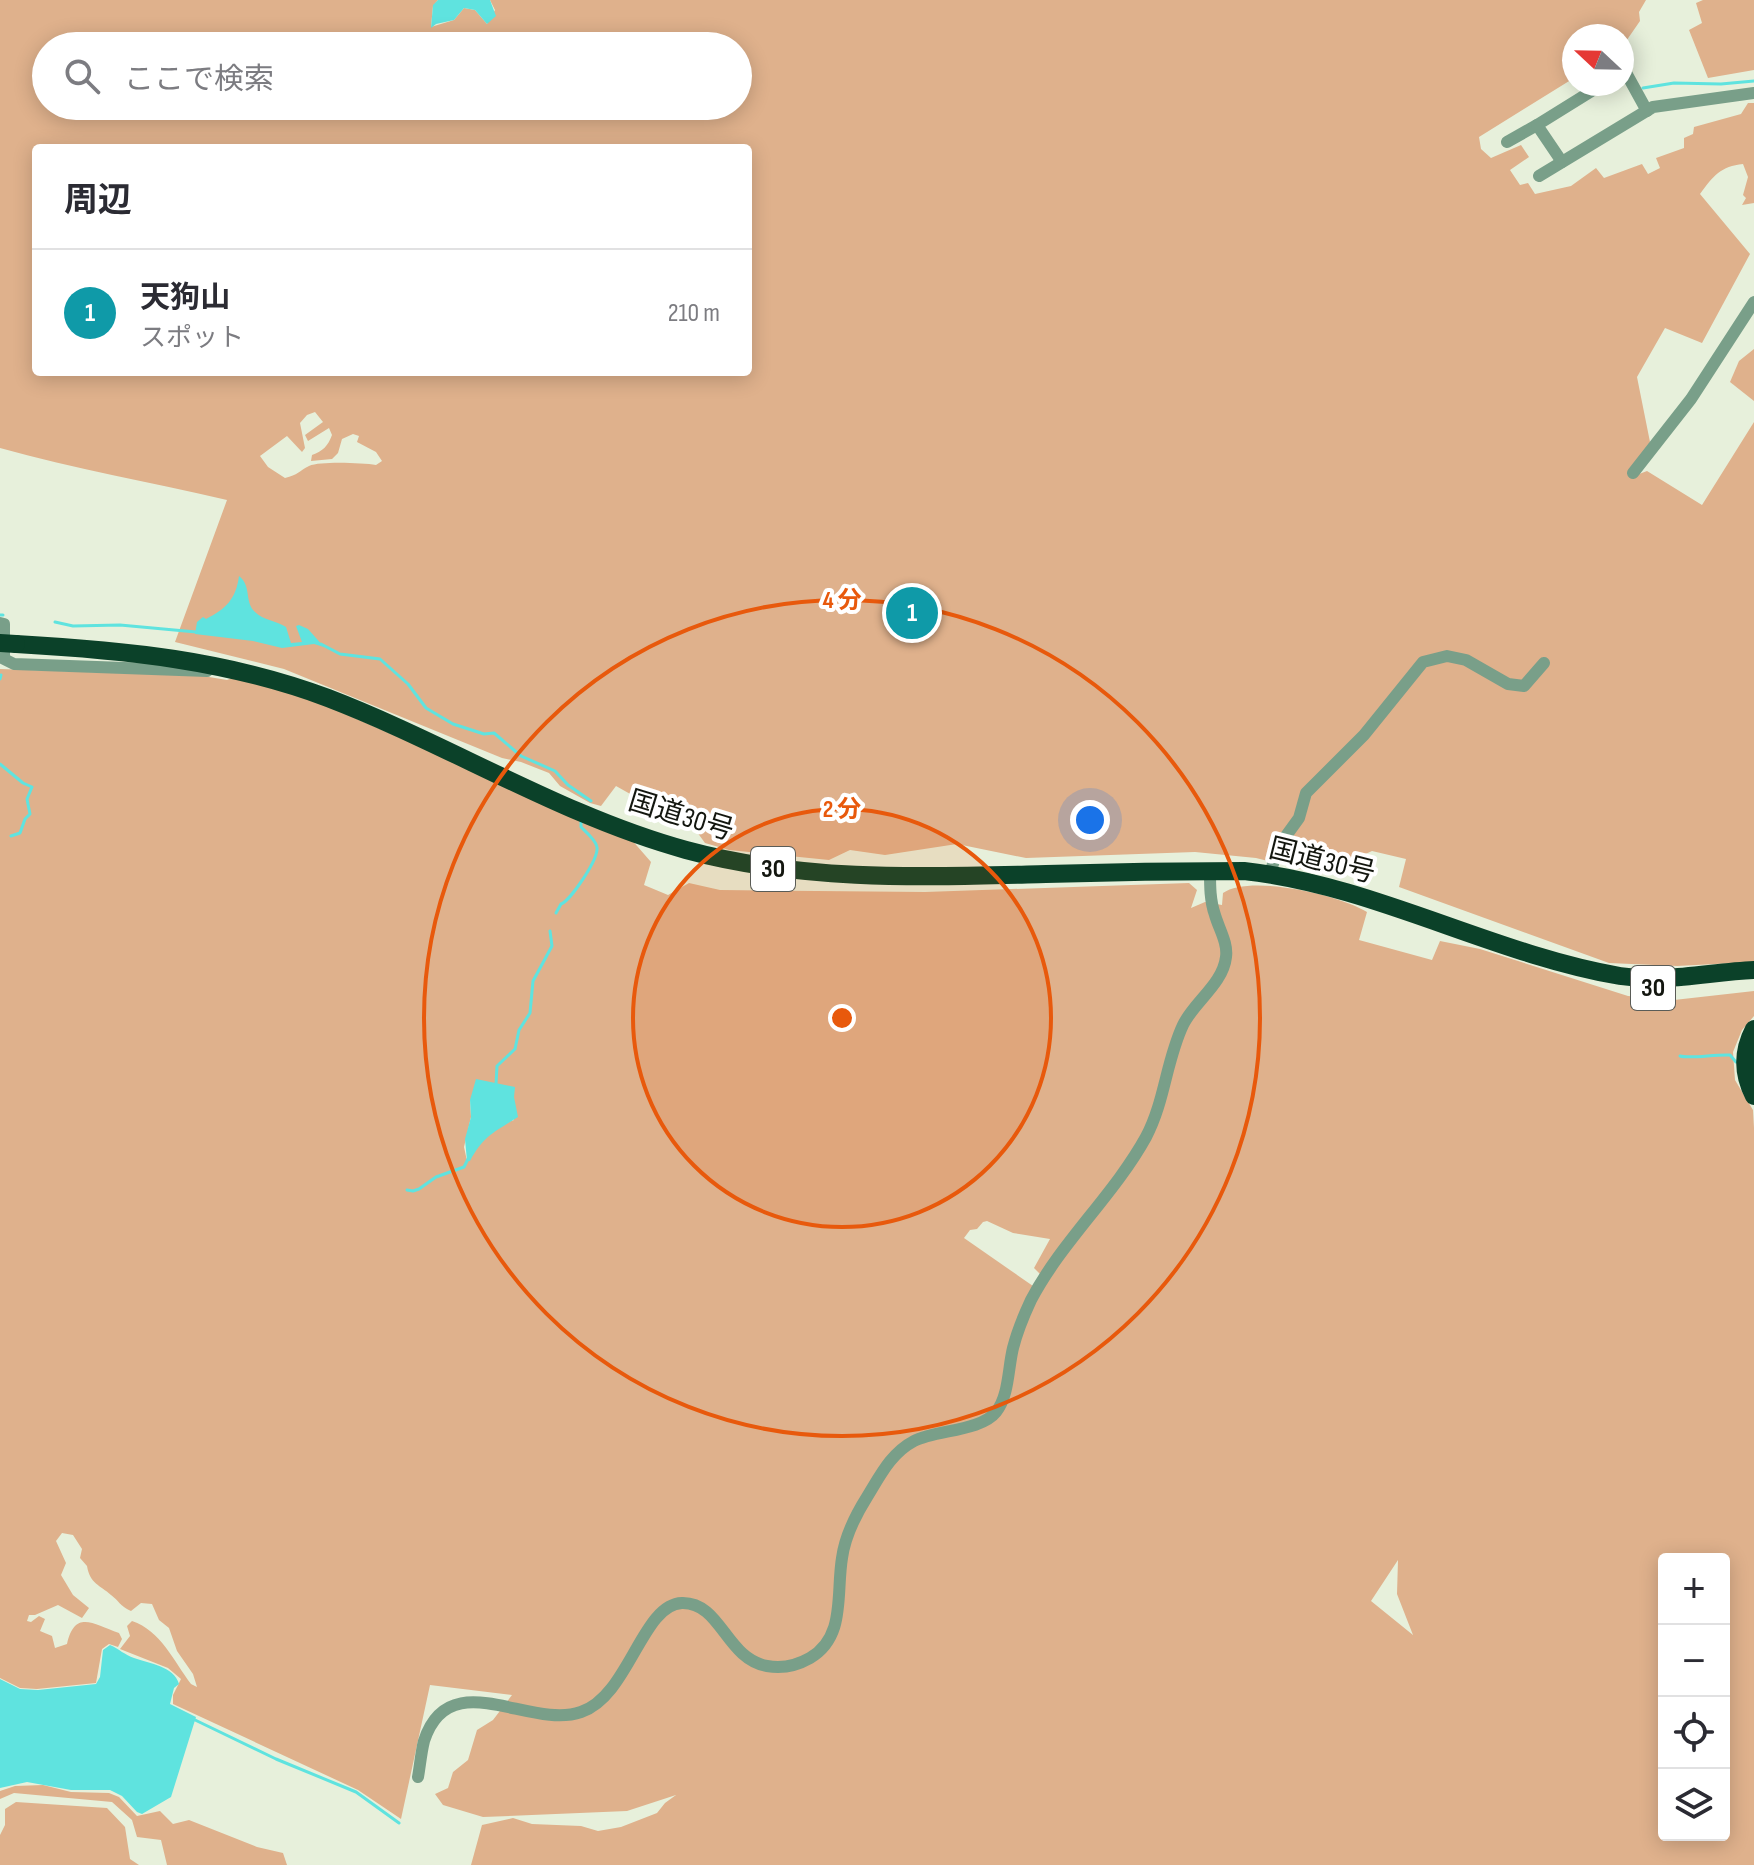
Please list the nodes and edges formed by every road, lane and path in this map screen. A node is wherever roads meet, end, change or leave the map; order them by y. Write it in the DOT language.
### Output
graph roads {
  1 [pos="1634,87"];
  2 [pos="1754,93"];
  3 [pos="1584,96"];
  4 [pos="1647,111"];
  5 [pos="1537,125"];
  6 [pos="1507,142"];
  7 [pos="1562,162"];
  8 [pos="1539,176"];
  9 [pos="1754,302"];
  10 [pos="1633,473"];
  11 [pos="0,623"];
  12 [pos="8,644"];
  13 [pos="1544,663"];
  14 [pos="221,665"];
  15 [pos="1210,871"];
  16 [pos="1270,874"];
  17 [pos="1557,961"];
  18 [pos="1754,970"];
  19 [pos="1754,980"];
  20 [pos="1752,1033"];
  21 [pos="1754,1096"];
  22 [pos="418,1777"];
  1 -- 4 [label="street"];
  2 -- 4 [label="street"];
  3 -- 5 [label="street"];
  4 -- 7 [label="street"];
  5 -- 6 [label="street"];
  5 -- 7 [label="street"];
  7 -- 8 [label="street"];
  9 -- 10 [label="street"];
  11 -- 14 [label="street"];
  12 -- 14 [label="highway, 国道30号 / 30"];
  13 -- 16 [label="street"];
  14 -- 15 [label="highway, 国道30号 / 30"];
  15 -- 16 [label="highway, 国道30号 / 30"];
  15 -- 22 [label="street"];
  16 -- 17 [label="highway, 国道30号 / 30"];
  17 -- 18 [label="highway, 国道30号 / 30"];
  17 -- 19 [label="highway, 国道30号 / 30"];
  20 -- 21 [label="highway"];
}
